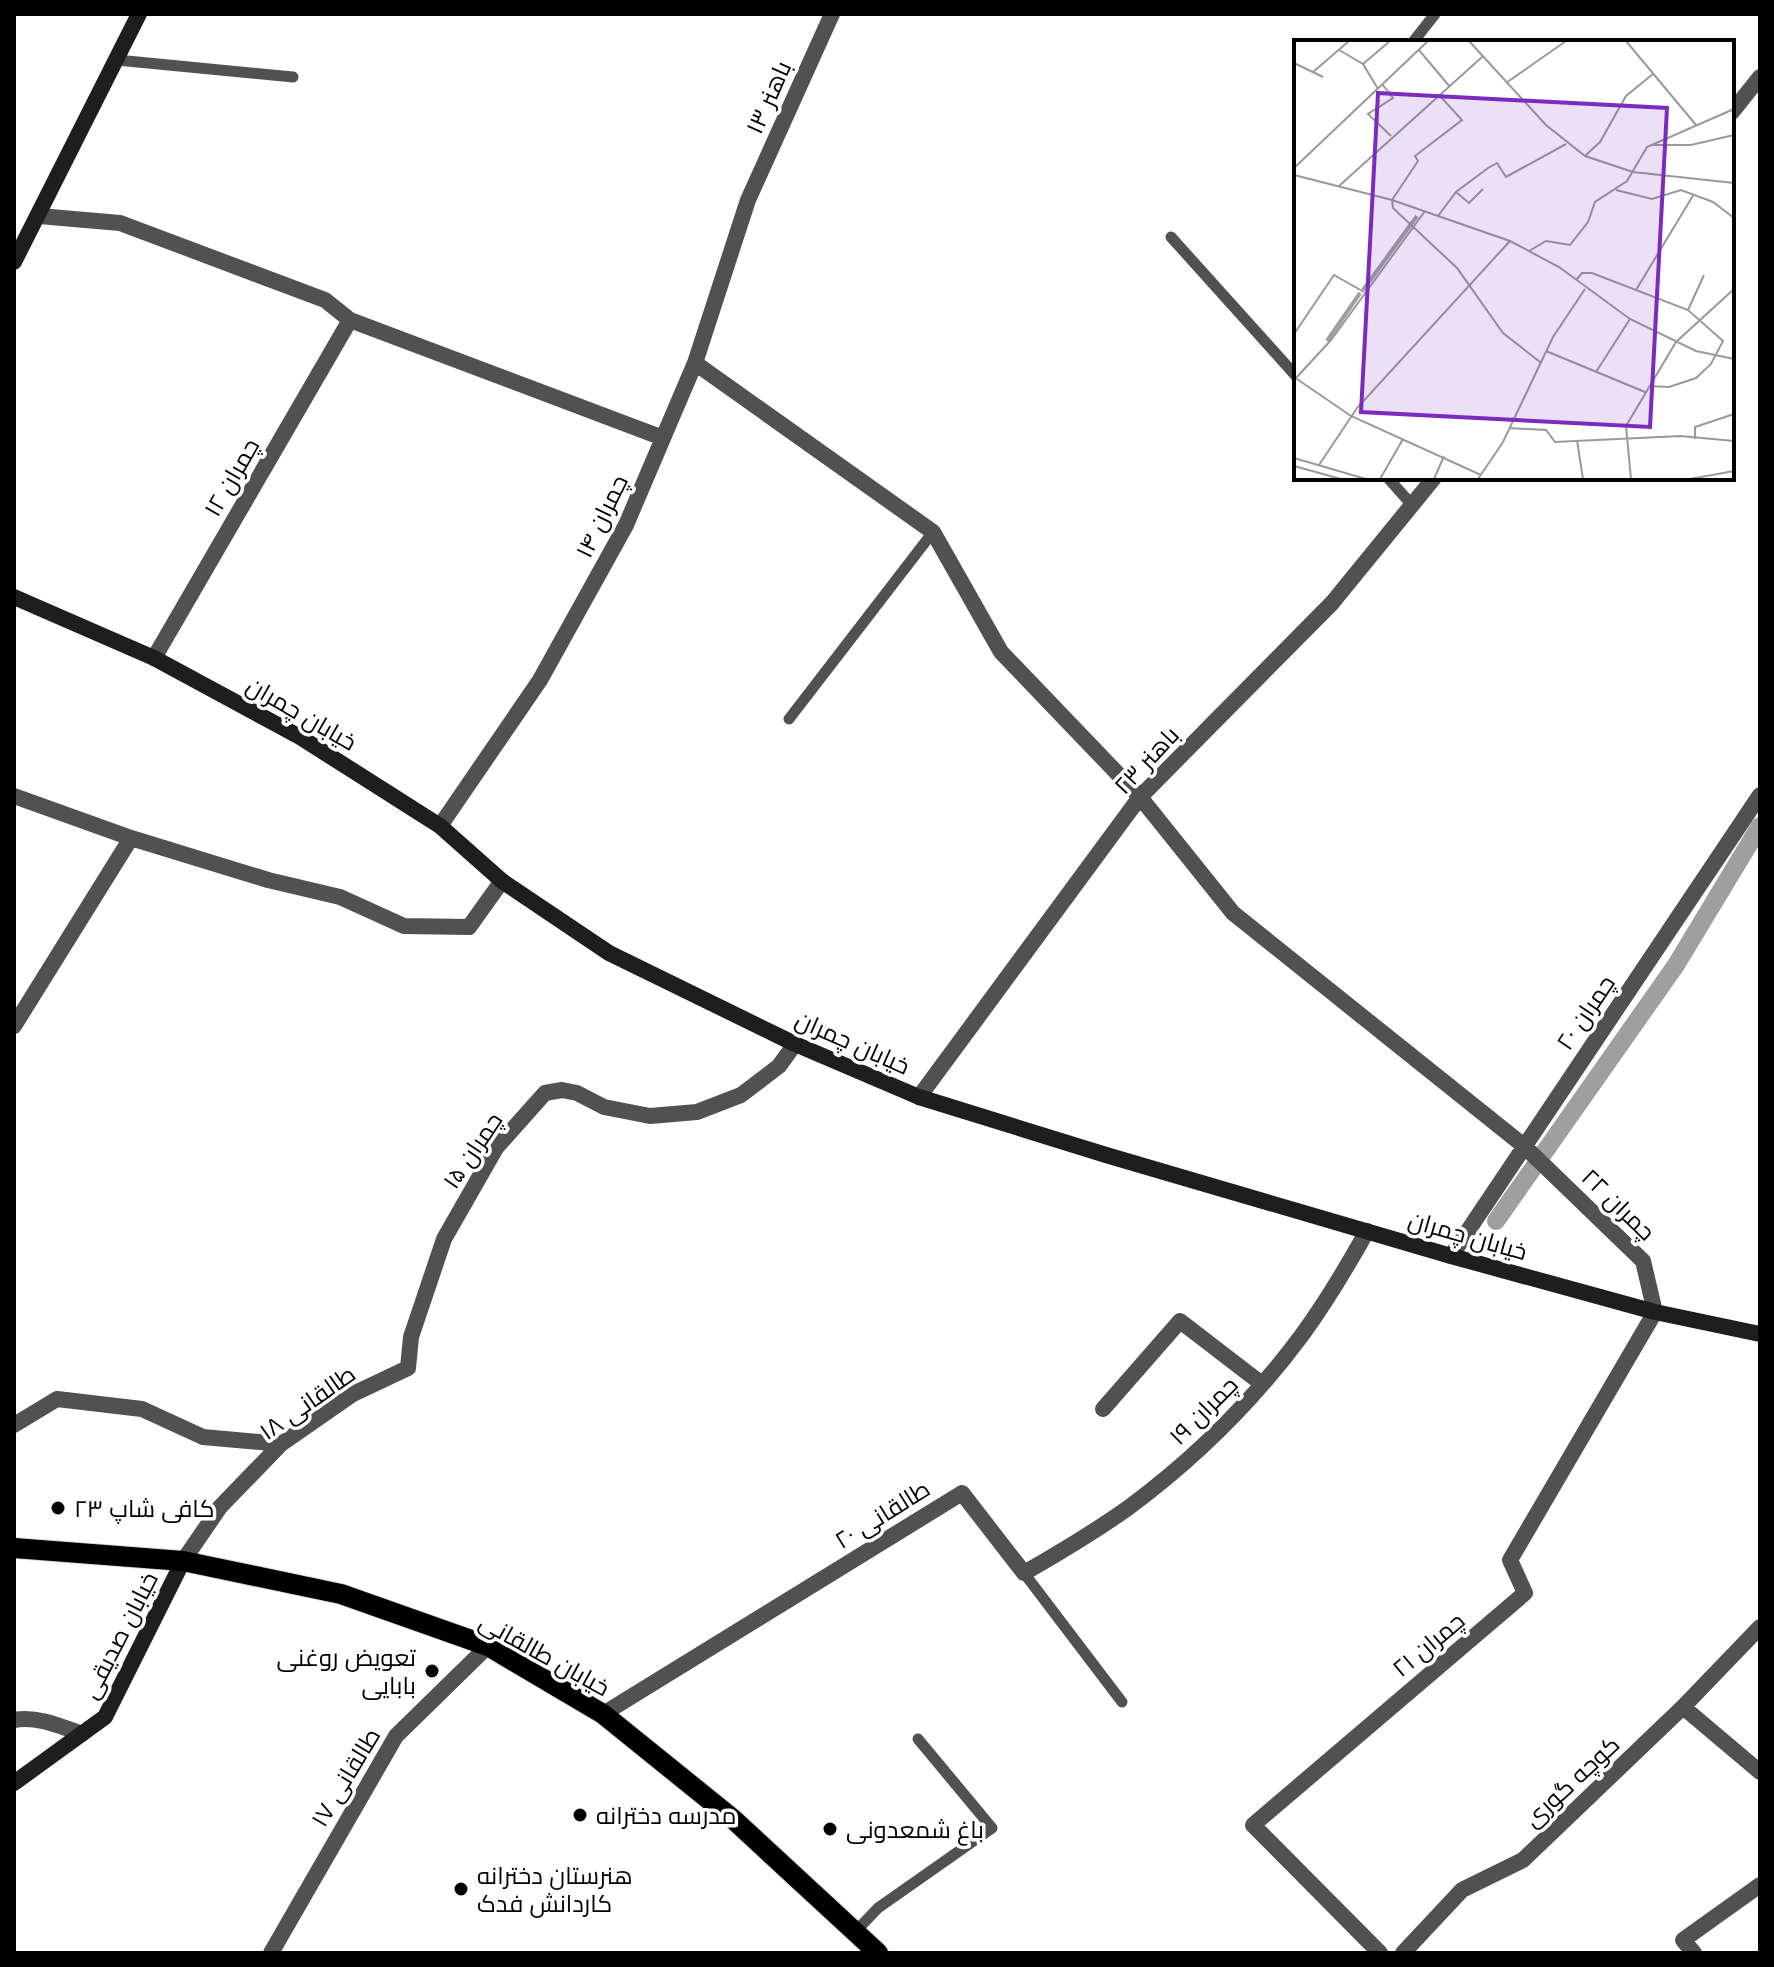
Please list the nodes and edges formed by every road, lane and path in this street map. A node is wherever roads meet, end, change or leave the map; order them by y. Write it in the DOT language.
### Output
graph roads {
  1 [pos="139,14"];
  2 [pos="832,14"];
  3 [pos="1435,14"];
  4 [pos="1415,40"];
  5 [pos="117,60"];
  6 [pos="293,77"];
  7 [pos="1760,77"];
  8 [pos="1734,110"];
  9 [pos="748,200"];
  10 [pos="39,216"];
  11 [pos="1171,237"];
  12 [pos="16,256"];
  13 [pos="350,320"];
  14 [pos="695,363"];
  15 [pos="1294,374"];
  16 [pos="663,438"];
  17 [pos="1390,480"];
  18 [pos="1432,480"];
  19 [pos="1412,505"];
  20 [pos="933,532"];
  21 [pos="14,597"];
  22 [pos="154,658"];
  23 [pos="789,719"];
  24 [pos="1760,795"];
  25 [pos="14,796"];
  26 [pos="1140,797"];
  27 [pos="440,826"];
  28 [pos="131,838"];
  29 [pos="502,881"];
  30 [pos="14,1026"];
  31 [pos="795,1044"];
  32 [pos="919,1097"];
  33 [pos="1524,1146"];
  34 [pos="1367,1231"];
  35 [pos="1451,1256"];
  36 [pos="1655,1312"];
  37 [pos="1760,1334"];
  38 [pos="408,1368"];
  39 [pos="1262,1384"];
  40 [pos="1103,1409"];
  41 [pos="14,1425"];
  42 [pos="281,1444"];
  43 [pos="14,1548"];
  44 [pos="183,1561"];
  45 [pos="1024,1573"];
  46 [pos="1760,1627"];
  47 [pos="488,1646"];
  48 [pos="1122,1702"];
  49 [pos="1683,1707"];
  50 [pos="603,1714"];
  51 [pos="14,1720"];
  52 [pos="82,1734"];
  53 [pos="918,1739"];
  54 [pos="1760,1772"];
  55 [pos="14,1783"];
  56 [pos="1760,1885"];
  57 [pos="856,1931"];
  58 [pos="271,1953"];
  59 [pos="878,1953"];
  60 [pos="1380,1953"];
  61 [pos="1403,1953"];
  62 [pos="1694,1953"];
  1 -- 5 [label="main road"];
  2 -- 9 [label="street, باهنر ۱۳"];
  3 -- 4 [label="lane"];
  5 -- 6 [label="lane"];
  5 -- 10 [label="main road"];
  7 -- 8 [label="street"];
  9 -- 14 [label="street, چمران ۱۴"];
  10 -- 12 [label="main road"];
  10 -- 13 [label="street"];
  11 -- 15 [label="lane"];
  13 -- 16 [label="street"];
  13 -- 22 [label="street, چمران ۱۲"];
  14 -- 16 [label="street, چمران ۱۴"];
  14 -- 20 [label="street"];
  16 -- 27 [label="street, چمران ۱۴"];
  17 -- 19 [label="lane"];
  18 -- 19 [label="street, باهنر ۲۳"];
  19 -- 26 [label="street, باهنر ۲۳"];
  20 -- 23 [label="lane"];
  20 -- 26 [label="street, چمران ۲۲"];
  21 -- 22 [label="main road, خیابان چمران"];
  22 -- 27 [label="main road, خیابان چمران"];
  24 -- 33 [label="street, چمران ۲۰"];
  25 -- 28 [label="street"];
  26 -- 32 [label="street, باهنر ۲۳"];
  26 -- 33 [label="street, چمران ۲۲"];
  27 -- 29 [label="main road, خیابان چمران"];
  28 -- 29 [label="street"];
  28 -- 30 [label="street"];
  29 -- 31 [label="main road, خیابان چمران"];
  31 -- 32 [label="main road, خیابان چمران"];
  31 -- 38 [label="street, چمران ۱۵"];
  32 -- 34 [label="main road, خیابان چمران"];
  33 -- 35 [label="street, چمران ۲۰"];
  33 -- 36 [label="street, چمران ۲۲"];
  34 -- 35 [label="main road, خیابان چمران"];
  34 -- 39 [label="street, چمران ۱۹"];
  35 -- 36 [label="main road, خیابان چمران"];
  36 -- 37 [label="main road, خیابان چمران"];
  36 -- 60 [label="street, چمران ۲۱"];
  38 -- 42 [label="street, طالقانی ۱۸"];
  39 -- 40 [label="street"];
  39 -- 45 [label="street, چمران ۱۹"];
  41 -- 42 [label="street"];
  42 -- 44 [label="street, طالقانی ۱۸"];
  43 -- 44 [label="main road, خیابان طالقانی"];
  44 -- 47 [label="main road, خیابان طالقانی"];
  44 -- 52 [label="main road, خیابان صدیقی"];
  45 -- 48 [label="lane, طالقانی ۲۰"];
  45 -- 50 [label="street, طالقانی ۲۰"];
  46 -- 49 [label="street, کوچه گوری"];
  47 -- 50 [label="main road, خیابان طالقانی"];
  47 -- 58 [label="street, طالقانی ۱۷"];
  49 -- 54 [label="street"];
  49 -- 61 [label="street, کوچه گوری"];
  50 -- 57 [label="main road, خیابان طالقانی"];
  51 -- 52 [label="street"];
  52 -- 55 [label="main road, خیابان صدیقی"];
  53 -- 57 [label="lane"];
  56 -- 62 [label="street"];
  57 -- 59 [label="main road, خیابان طالقانی"];
}
